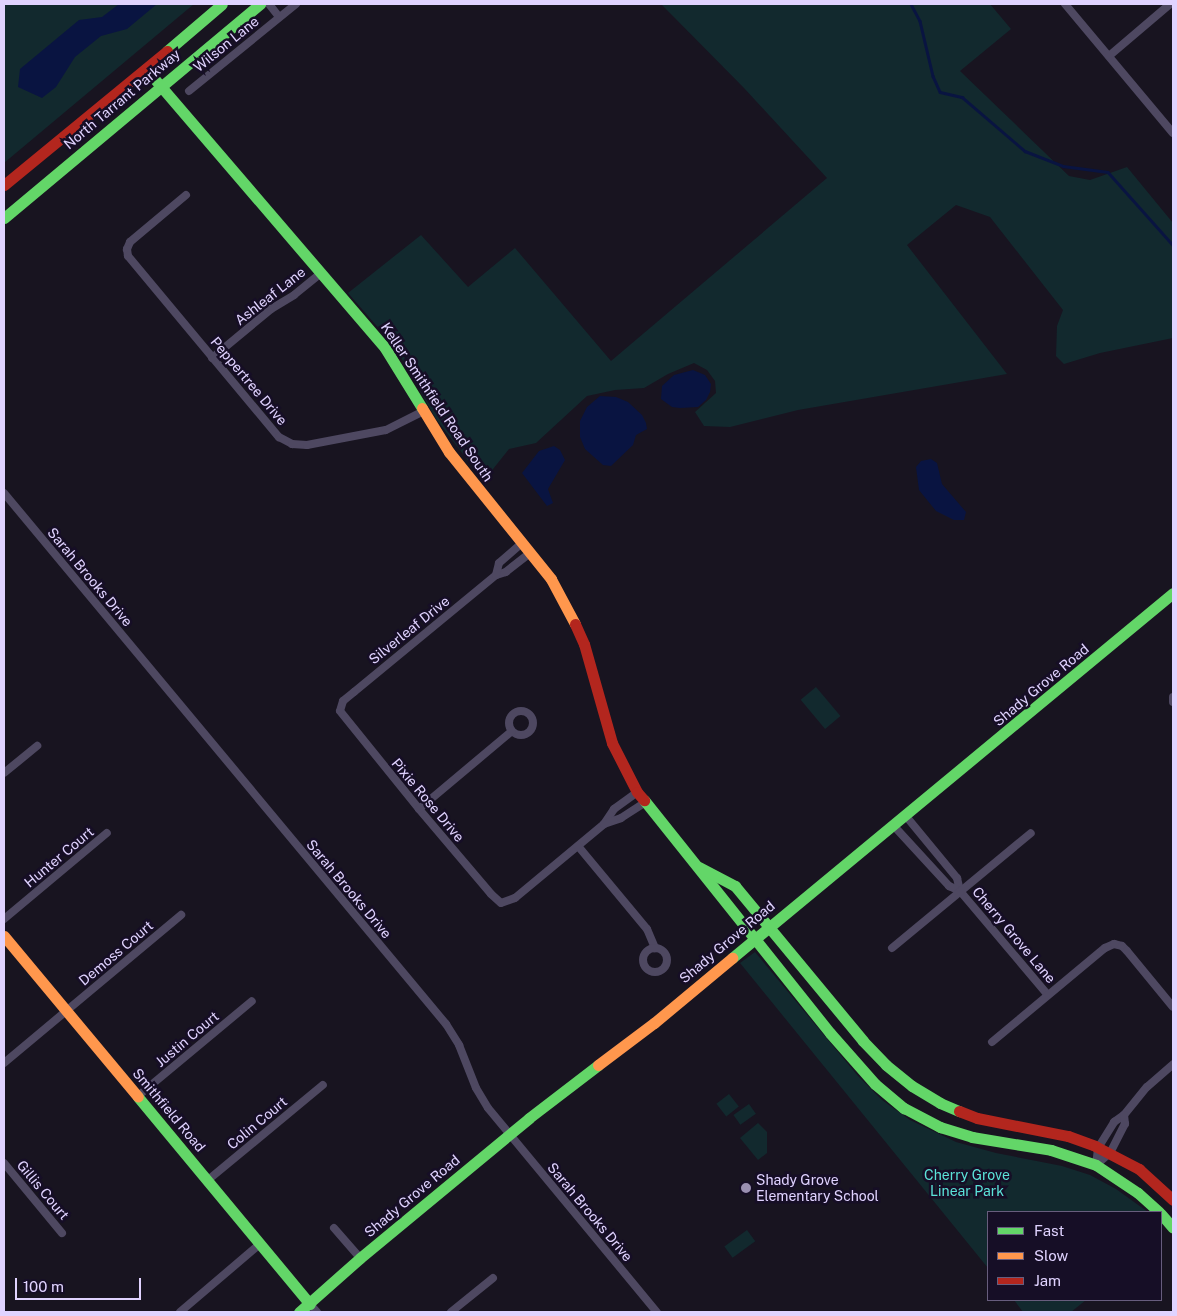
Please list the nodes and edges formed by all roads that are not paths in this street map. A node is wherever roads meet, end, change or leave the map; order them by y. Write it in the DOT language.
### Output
graph roads {
  1 [pos="222,4"];
  2 [pos="260,4"];
  3 [pos="269,4"];
  4 [pos="296,4"];
  5 [pos="1065,4"];
  6 [pos="1170,4"];
  7 [pos="279,17"];
  8 [pos="1109,56"];
  9 [pos="146,70"];
  10 [pos="160,87"];
  11 [pos="189,91"];
  12 [pos="1173,133"];
  13 [pos="4,185"];
  14 [pos="186,195"];
  15 [pos="4,218"];
  16 [pos="321,272"];
  17 [pos="212,358"];
  18 [pos="424,411"];
  19 [pos="4,492"];
  20 [pos="522,543"];
  21 [pos="530,553"];
  22 [pos="496,575"];
  23 [pos="1173,593"];
  24 [pos="340,705"];
  25 [pos="512,731"];
  26 [pos="37,746"];
  27 [pos="4,773"];
  28 [pos="636,792"];
  29 [pos="644,803"];
  30 [pos="419,809"];
  31 [pos="905,815"];
  32 [pos="604,824"];
  33 [pos="893,825"];
  34 [pos="108,833"];
  35 [pos="1031,833"];
  36 [pos="578,846"];
  37 [pos="692,862"];
  38 [pos="960,892"];
  39 [pos="181,915"];
  40 [pos="4,919"];
  41 [pos="768,927"];
  42 [pos="4,936"];
  43 [pos="756,937"];
  44 [pos="655,948"];
  45 [pos="892,948"];
  46 [pos="1048,995"];
  47 [pos="252,1001"];
  48 [pos="1173,1007"];
  49 [pos="66,1010"];
  50 [pos="992,1042"];
  51 [pos="4,1063"];
  52 [pos="1173,1064"];
  53 [pos="323,1086"];
  54 [pos="138,1096"];
  55 [pos="1124,1115"];
  56 [pos="509,1135"];
  57 [pos="1098,1148"];
  58 [pos="1110,1153"];
  59 [pos="4,1163"];
  60 [pos="1096,1165"];
  61 [pos="208,1180"];
  62 [pos="1173,1200"];
  63 [pos="1158,1211"];
  64 [pos="1162,1215"];
  65 [pos="334,1228"];
  66 [pos="1173,1228"];
  67 [pos="62,1233"];
  68 [pos="260,1244"];
  69 [pos="360,1258"];
  70 [pos="493,1278"];
  71 [pos="313,1308"];
  72 [pos="654,1311"];
  73 [pos="180,1312"];
  74 [pos="300,1312"];
  75 [pos="450,1312"];
  1 -- 9 [label="main road, North Tarrant Parkway"];
  2 -- 10 [label="main road, North Tarrant Parkway"];
  3 -- 7 [label="street, Wilson Lane"];
  4 -- 7 [label="street, Wilson Lane"];
  5 -- 8 [label="street"];
  6 -- 8 [label="street"];
  7 -- 11 [label="street, Wilson Lane"];
  8 -- 12 [label="street"];
  9 -- 10 [label="main road, Keller Smithfield Road South"];
  9 -- 13 [label="main road, North Tarrant Parkway"];
  10 -- 15 [label="main road, North Tarrant Parkway"];
  10 -- 16 [label="main road, Keller Smithfield Road South"];
  14 -- 17 [label="street, Peppertree Drive"];
  16 -- 17 [label="street, Ashleaf Lane"];
  16 -- 18 [label="main road, Keller Smithfield Road South"];
  17 -- 18 [label="street, Peppertree Drive"];
  18 -- 20 [label="main road, Keller Smithfield Road South"];
  19 -- 56 [label="street, Sarah Brooks Drive"];
  20 -- 21 [label="main road, Keller Smithfield Road South"];
  20 -- 22 [label="street, Silverleaf Drive"];
  21 -- 22 [label="street, Silverleaf Drive"];
  21 -- 28 [label="main road, Keller Smithfield Road South"];
  22 -- 24 [label="street, Silverleaf Drive"];
  23 -- 31 [label="main road, Shady Grove Road"];
  24 -- 30 [label="street, Pixie Rose Drive"];
  25 -- 30 [label="street"];
  26 -- 27 [label="street"];
  28 -- 29 [label="main road, Keller Smithfield Road South"];
  28 -- 32 [label="street"];
  29 -- 32 [label="street"];
  29 -- 37 [label="main road, Keller Smithfield Road South"];
  30 -- 36 [label="street, Pixie Rose Drive"];
  31 -- 33 [label="main road, Shady Grove Road"];
  31 -- 38 [label="street, Cherry Grove Lane"];
  32 -- 36 [label="street"];
  33 -- 38 [label="street, Cherry Grove Lane"];
  33 -- 41 [label="main road, Shady Grove Road"];
  34 -- 40 [label="street, Hunter Court"];
  35 -- 38 [label="street"];
  36 -- 44 [label="street"];
  37 -- 41 [label="main road, Keller Smithfield Road South"];
  37 -- 43 [label="main road, Keller Smithfield Road South"];
  38 -- 45 [label="street"];
  38 -- 46 [label="street, Cherry Grove Lane"];
  39 -- 49 [label="street, Demoss Court"];
  41 -- 43 [label="main road, Shady Grove Road"];
  41 -- 57 [label="main road, Keller Smithfield Road South"];
  42 -- 49 [label="main road, Smithfield Road"];
  43 -- 56 [label="main road, Shady Grove Road"];
  43 -- 60 [label="main road, Keller Smithfield Road South"];
  46 -- 48 [label="street"];
  46 -- 50 [label="street"];
  47 -- 54 [label="street, Justin Court"];
  49 -- 51 [label="street, Demoss Court"];
  49 -- 54 [label="main road, Smithfield Road"];
  52 -- 55 [label="street"];
  53 -- 61 [label="street, Colin Court"];
  54 -- 61 [label="main road, Smithfield Road"];
  55 -- 57 [label="street"];
  55 -- 58 [label="street"];
  56 -- 69 [label="main road, Shady Grove Road"];
  56 -- 72 [label="street, Sarah Brooks Drive"];
  57 -- 58 [label="main road, Keller Smithfield Road South"];
  57 -- 60 [label="street"];
  58 -- 60 [label="street"];
  58 -- 62 [label="main road, Keller Smithfield Road South"];
  59 -- 67 [label="street, Gillis Court"];
  60 -- 63 [label="main road, Keller Smithfield Road South"];
  61 -- 68 [label="main road, Smithfield Road"];
  64 -- 66 [label="main road, Keller Smithfield Road South"];
  65 -- 69 [label="street"];
  68 -- 71 [label="main road, Smithfield Road"];
  68 -- 73 [label="street"];
  69 -- 71 [label="main road, Shady Grove Road"];
  70 -- 75 [label="street"];
  71 -- 74 [label="main road, Shady Grove Road"];
}
